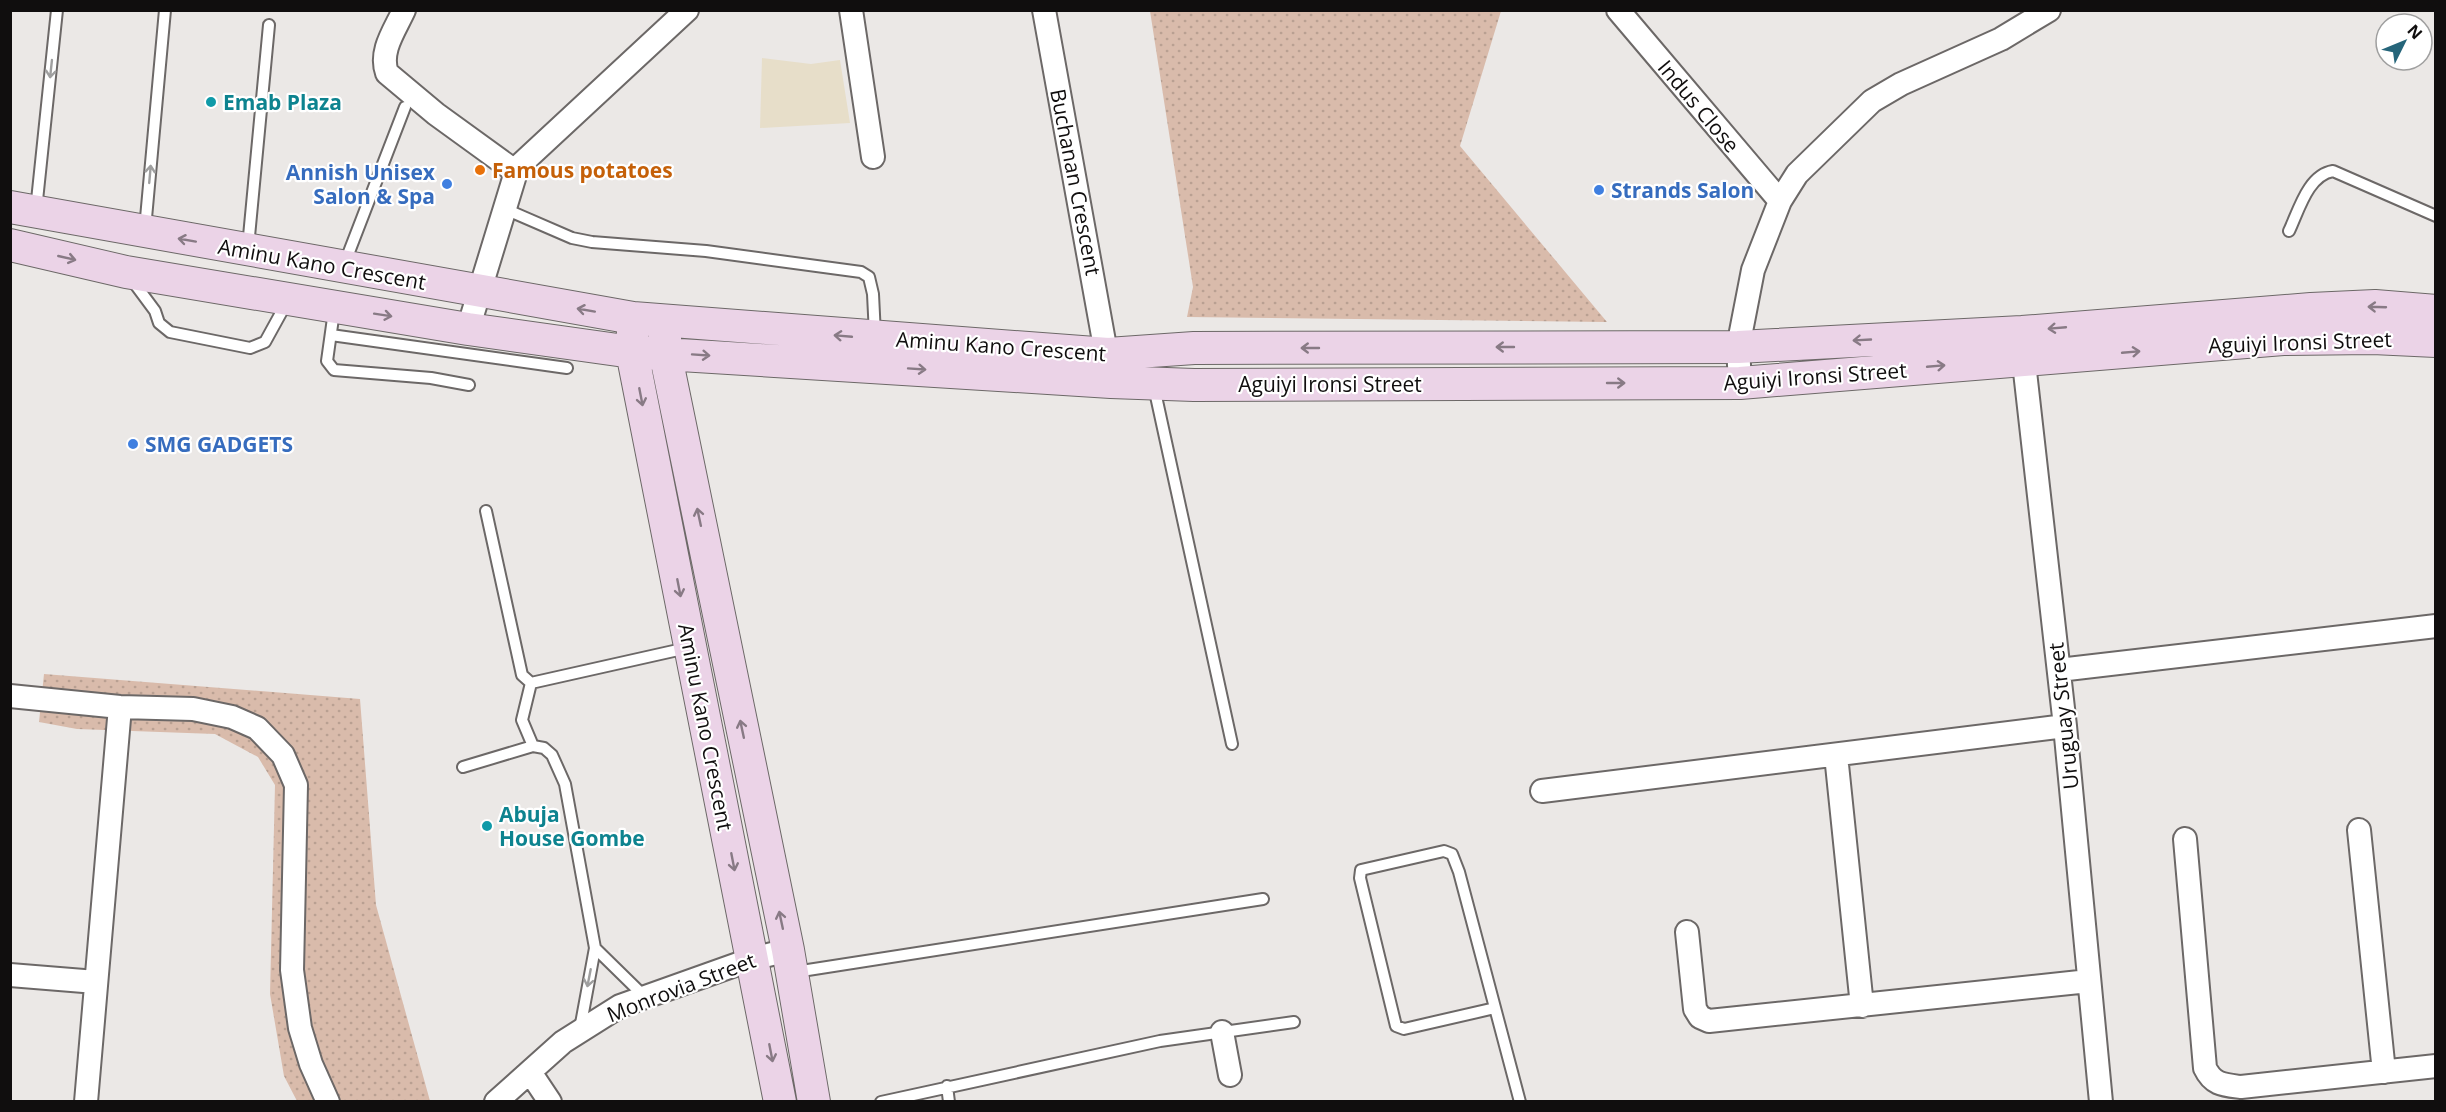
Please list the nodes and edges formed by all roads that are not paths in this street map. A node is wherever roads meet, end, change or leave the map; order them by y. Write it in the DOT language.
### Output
graph roads {
  1 [pos="57,10"];
  2 [pos="165,10"];
  3 [pos="404,10"];
  4 [pos="851,10"];
  5 [pos="1044,10"];
  6 [pos="1618,10"];
  7 [pos="2049,10"];
  8 [pos="687,11"];
  9 [pos="270,25"];
  10 [pos="405,107"];
  11 [pos="873,158"];
  12 [pos="516,172"];
  13 [pos="1780,201"];
  14 [pos="23,209"];
  15 [pos="505,209"];
  16 [pos="2436,216"];
  17 [pos="2289,231"];
  18 [pos="144,232"];
  19 [pos="10,245"];
  20 [pos="248,251"];
  21 [pos="343,268"];
  22 [pos="126,272"];
  23 [pos="478,292"];
  24 [pos="288,300"];
  25 [pos="2436,311"];
  26 [pos="633,318"];
  27 [pos="333,321"];
  28 [pos="665,321"];
  29 [pos="444,335"];
  30 [pos="875,338"];
  31 [pos="2436,341"];
  32 [pos="2022,345"];
  33 [pos="1738,347"];
  34 [pos="1194,348"];
  35 [pos="632,352"];
  36 [pos="665,352"];
  37 [pos="567,368"];
  38 [pos="1109,368"];
  39 [pos="1154,383"];
  40 [pos="1740,383"];
  41 [pos="469,385"];
  42 [pos="1194,385"];
  43 [pos="486,511"];
  44 [pos="2436,626"];
  45 [pos="690,648"];
  46 [pos="2059,670"];
  47 [pos="531,683"];
  48 [pos="10,696"];
  49 [pos="120,707"];
  50 [pos="2065,726"];
  51 [pos="1232,744"];
  52 [pos="533,746"];
  53 [pos="1836,755"];
  54 [pos="463,766"];
  55 [pos="1542,791"];
  56 [pos="2359,831"];
  57 [pos="2186,839"];
  58 [pos="1263,899"];
  59 [pos="1687,932"];
  60 [pos="596,948"];
  61 [pos="752,959"];
  62 [pos="790,961"];
  63 [pos="10,975"];
  64 [pos="2089,981"];
  65 [pos="96,982"];
  66 [pos="646,997"];
  67 [pos="1862,1006"];
  68 [pos="1495,1008"];
  69 [pos="1294,1022"];
  70 [pos="580,1031"];
  71 [pos="1222,1032"];
  72 [pos="2436,1066"];
  73 [pos="530,1072"];
  74 [pos="2384,1072"];
  75 [pos="1230,1075"];
  76 [pos="946,1086"];
  77 [pos="86,1101"];
  78 [pos="328,1101"];
  79 [pos="496,1101"];
  80 [pos="550,1101"];
  81 [pos="780,1101"];
  82 [pos="814,1101"];
  83 [pos="881,1101"];
  84 [pos="949,1101"];
  85 [pos="1520,1101"];
  86 [pos="2102,1101"];
  1 -- 14 [label="lane, one-way"];
  18 -- 2 [label="lane, one-way"];
  3 -- 12 [label="street"];
  4 -- 11 [label="street"];
  5 -- 38 [label="street, Buchanan Crescent"];
  6 -- 13 [label="street, Indus Close"];
  7 -- 13 [label="street"];
  8 -- 12 [label="street"];
  9 -- 20 [label="lane"];
  10 -- 21 [label="lane"];
  12 -- 15 [label="street"];
  13 -- 33 [label="street"];
  14 -- 18 [label="main road, Aminu Kano Crescent"];
  15 -- 23 [label="street"];
  15 -- 30 [label="lane"];
  16 -- 17 [label="lane"];
  20 -- 18 [label="main road, Aminu Kano Crescent, one-way"];
  19 -- 22 [label="main road, Aminu Kano Crescent, one-way"];
  20 -- 21 [label="main road, Aminu Kano Crescent"];
  21 -- 23 [label="main road, Aminu Kano Crescent"];
  22 -- 24 [label="main road, Aminu Kano Crescent"];
  22 -- 24 [label="lane"];
  26 -- 23 [label="main road, Aminu Kano Crescent, one-way"];
  23 -- 29 [label="street"];
  24 -- 27 [label="main road, Aminu Kano Crescent"];
  25 -- 32 [label="main road, Aguiyi Ironsi Street, one-way"];
  26 -- 28 [label="main road, Aminu Kano Crescent"];
  26 -- 35 [label="main road, Aminu Kano Crescent"];
  27 -- 29 [label="main road, Aminu Kano Crescent"];
  27 -- 41 [label="lane"];
  30 -- 28 [label="main road, Aminu Kano Crescent, one-way"];
  28 -- 36 [label="main road, Aminu Kano Crescent"];
  29 -- 35 [label="main road, Aminu Kano Crescent"];
  29 -- 37 [label="lane"];
  30 -- 38 [label="main road, Aminu Kano Crescent"];
  32 -- 31 [label="main road, Aguiyi Ironsi Street, one-way"];
  32 -- 33 [label="main road, Aguiyi Ironsi Street, one-way"];
  40 -- 32 [label="main road, Aguiyi Ironsi Street, one-way"];
  32 -- 46 [label="street, Uruguay Street"];
  33 -- 34 [label="main road, Aguiyi Ironsi Street, one-way"];
  33 -- 40 [label="street"];
  34 -- 38 [label="main road, Aminu Kano Crescent"];
  35 -- 36 [label="main road, Aminu Kano Crescent"];
  35 -- 45 [label="main road, Aminu Kano Crescent, one-way"];
  36 -- 38 [label="main road, Aminu Kano Crescent, one-way"];
  62 -- 36 [label="main road, Aminu Kano Crescent, one-way"];
  38 -- 39 [label="main road, Aminu Kano Crescent"];
  39 -- 42 [label="main road, Aminu Kano Crescent"];
  39 -- 51 [label="lane"];
  42 -- 40 [label="main road, Aguiyi Ironsi Street, one-way"];
  43 -- 47 [label="lane"];
  44 -- 46 [label="street"];
  45 -- 47 [label="lane"];
  45 -- 61 [label="main road, Aminu Kano Crescent, one-way"];
  46 -- 50 [label="street, Uruguay Street"];
  47 -- 52 [label="lane"];
  48 -- 49 [label="street"];
  49 -- 65 [label="street"];
  49 -- 78 [label="street"];
  50 -- 53 [label="street"];
  50 -- 64 [label="street, Uruguay Street"];
  52 -- 54 [label="lane"];
  52 -- 60 [label="lane"];
  53 -- 55 [label="street"];
  53 -- 67 [label="street"];
  56 -- 74 [label="street"];
  57 -- 74 [label="street"];
  58 -- 62 [label="lane"];
  59 -- 67 [label="street"];
  60 -- 66 [label="lane"];
  60 -- 70 [label="lane, one-way"];
  61 -- 62 [label="street, Monrovia Street"];
  61 -- 66 [label="street, Monrovia Street"];
  61 -- 81 [label="main road, Aminu Kano Crescent, one-way"];
  62 -- 82 [label="main road, Aminu Kano Crescent"];
  63 -- 65 [label="street"];
  64 -- 67 [label="street"];
  64 -- 86 [label="street, Uruguay Street"];
  65 -- 77 [label="street"];
  66 -- 70 [label="street, Monrovia Street"];
  68 -- 68 [label="lane"];
  68 -- 85 [label="lane"];
  69 -- 71 [label="lane"];
  70 -- 73 [label="street, Monrovia Street"];
  71 -- 75 [label="street"];
  71 -- 76 [label="lane"];
  72 -- 74 [label="street"];
  73 -- 79 [label="street, Monrovia Street"];
  73 -- 80 [label="street"];
  76 -- 83 [label="lane"];
  76 -- 84 [label="lane"];
}
